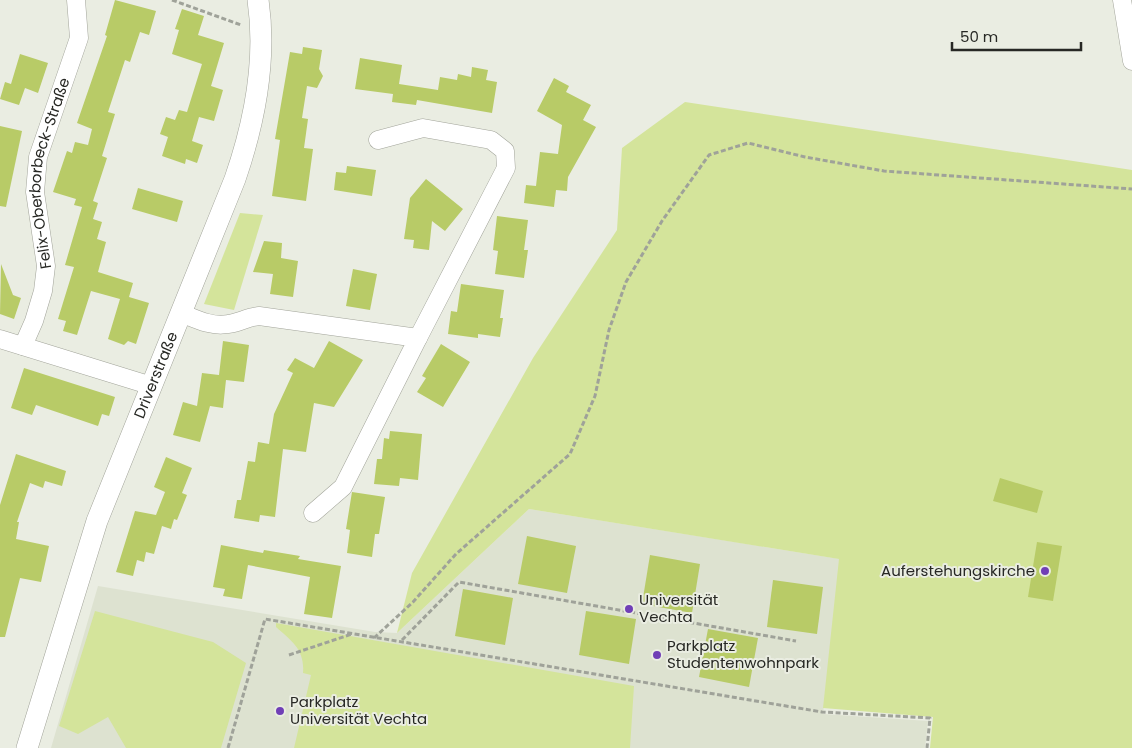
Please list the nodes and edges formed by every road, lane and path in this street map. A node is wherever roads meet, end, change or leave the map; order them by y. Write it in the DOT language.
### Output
graph roads {
  1 [pos="76,0"];
  2 [pos="172,0"];
  3 [pos="258,0"];
  4 [pos="1122,0"];
  5 [pos="247,22"];
  6 [pos="243,26"];
  7 [pos="244,34"];
  8 [pos="1132,60"];
  9 [pos="378,140"];
  10 [pos="1132,189"];
  11 [pos="181,313"];
  12 [pos="418,338"];
  13 [pos="0,339"];
  14 [pos="23,346"];
  15 [pos="152,386"];
  16 [pos="313,513"];
  17 [pos="353,634"];
  18 [pos="374,638"];
  19 [pos="402,641"];
  20 [pos="796,641"];
  21 [pos="289,655"];
  22 [pos="27,748"];
  23 [pos="228,748"];
  24 [pos="927,748"];
  1 -- 14 [label="street, Felix-Oberborbeck-Straße"];
  2 -- 6 [label="path"];
  3 -- 11 [label="street, Driverstraße"];
  4 -- 8 [label="street"];
  5 -- 6 [label="path"];
  6 -- 7 [label="path"];
  9 -- 12 [label="street"];
  10 -- 18 [label="path"];
  11 -- 12 [label="street"];
  11 -- 15 [label="street, Driverstraße"];
  12 -- 16 [label="street"];
  13 -- 14 [label="street"];
  14 -- 15 [label="street"];
  15 -- 22 [label="street, Driverstraße"];
  17 -- 18 [label="path"];
  17 -- 21 [label="path"];
  17 -- 23 [label="path"];
  18 -- 19 [label="path"];
  19 -- 20 [label="path"];
  19 -- 24 [label="path"];
}
